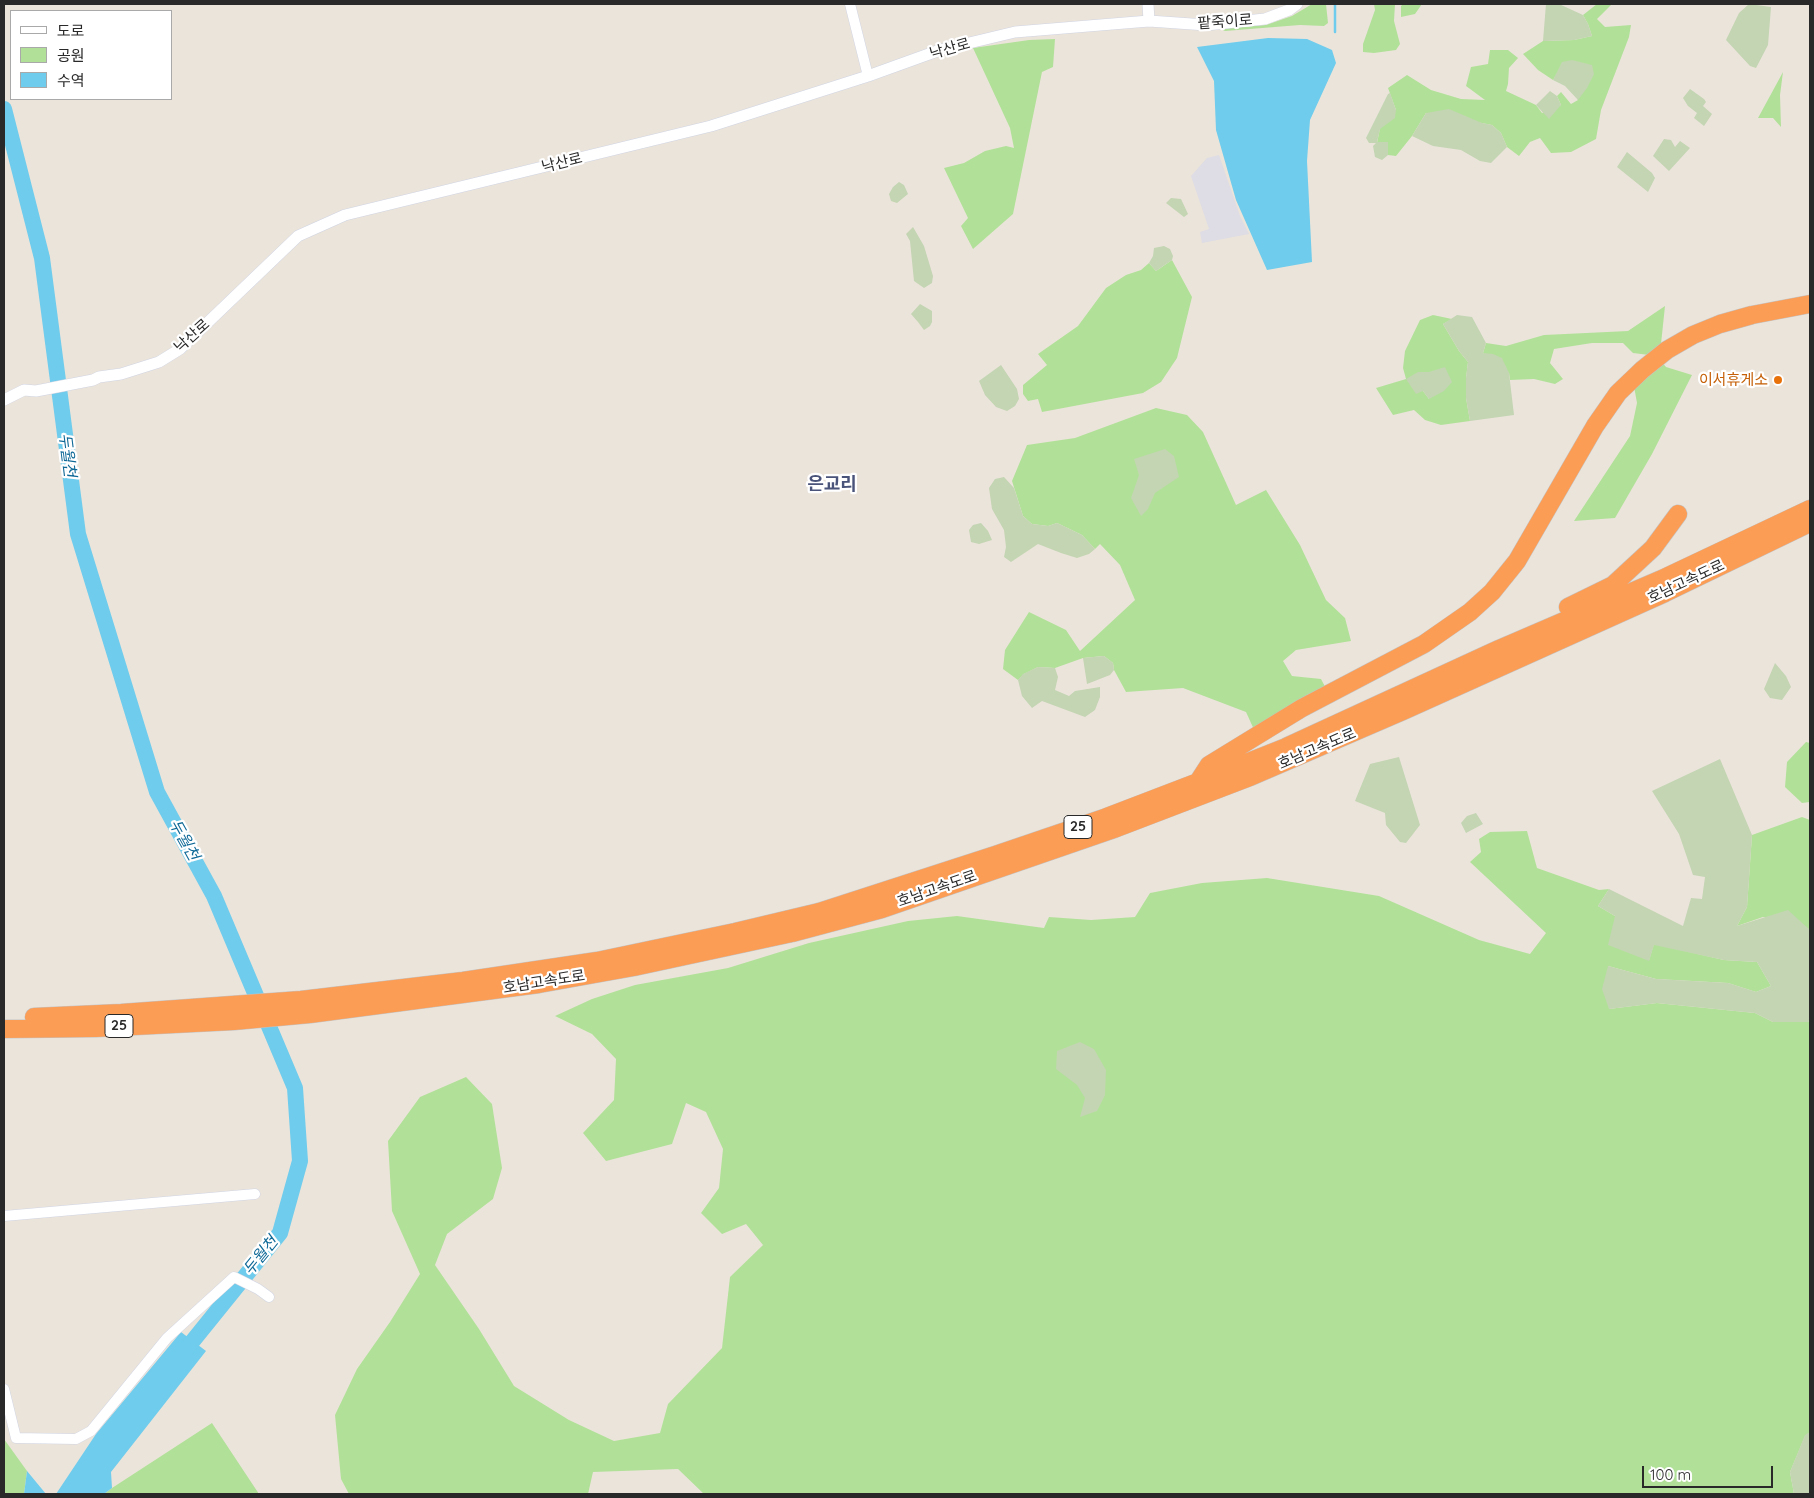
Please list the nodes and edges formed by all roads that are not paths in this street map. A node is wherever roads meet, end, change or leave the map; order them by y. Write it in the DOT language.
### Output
graph roads {
  1 [pos="850,4"];
  2 [pos="1148,4"];
  3 [pos="1297,4"];
  4 [pos="1149,21"];
  5 [pos="868,76"];
  6 [pos="1810,304"];
  7 [pos="4,400"];
  8 [pos="1810,509"];
  9 [pos="1678,514"];
  10 [pos="1810,523"];
  11 [pos="1810,536"];
  12 [pos="1666,592"];
  13 [pos="1499,649"];
  14 [pos="1198,782"];
  15 [pos="306,1007"];
  16 [pos="4,1017"];
  17 [pos="4,1029"];
  18 [pos="255,1194"];
  19 [pos="4,1216"];
  20 [pos="269,1297"];
  21 [pos="4,1389"];
  1 -- 5 [label="street"];
  2 -- 4 [label="street"];
  3 -- 4 [label="street, 팥죽이로"];
  4 -- 5 [label="street, 낙산로"];
  5 -- 7 [label="street, 낙산로"];
  6 -- 14 [label="highway"];
  8 -- 13 [label="highway, 호남고속도로 / 25"];
  9 -- 13 [label="highway"];
  10 -- 12 [label="highway, 호남고속도로 / 25"];
  11 -- 12 [label="highway"];
  12 -- 15 [label="highway, 호남고속도로 / 25"];
  13 -- 14 [label="highway, 호남고속도로 / 25"];
  14 -- 15 [label="highway, 호남고속도로 / 25"];
  15 -- 16 [label="highway, 호남고속도로 / 25"];
  15 -- 17 [label="highway, 호남고속도로 / 25"];
  18 -- 19 [label="street"];
  20 -- 21 [label="street"];
}
